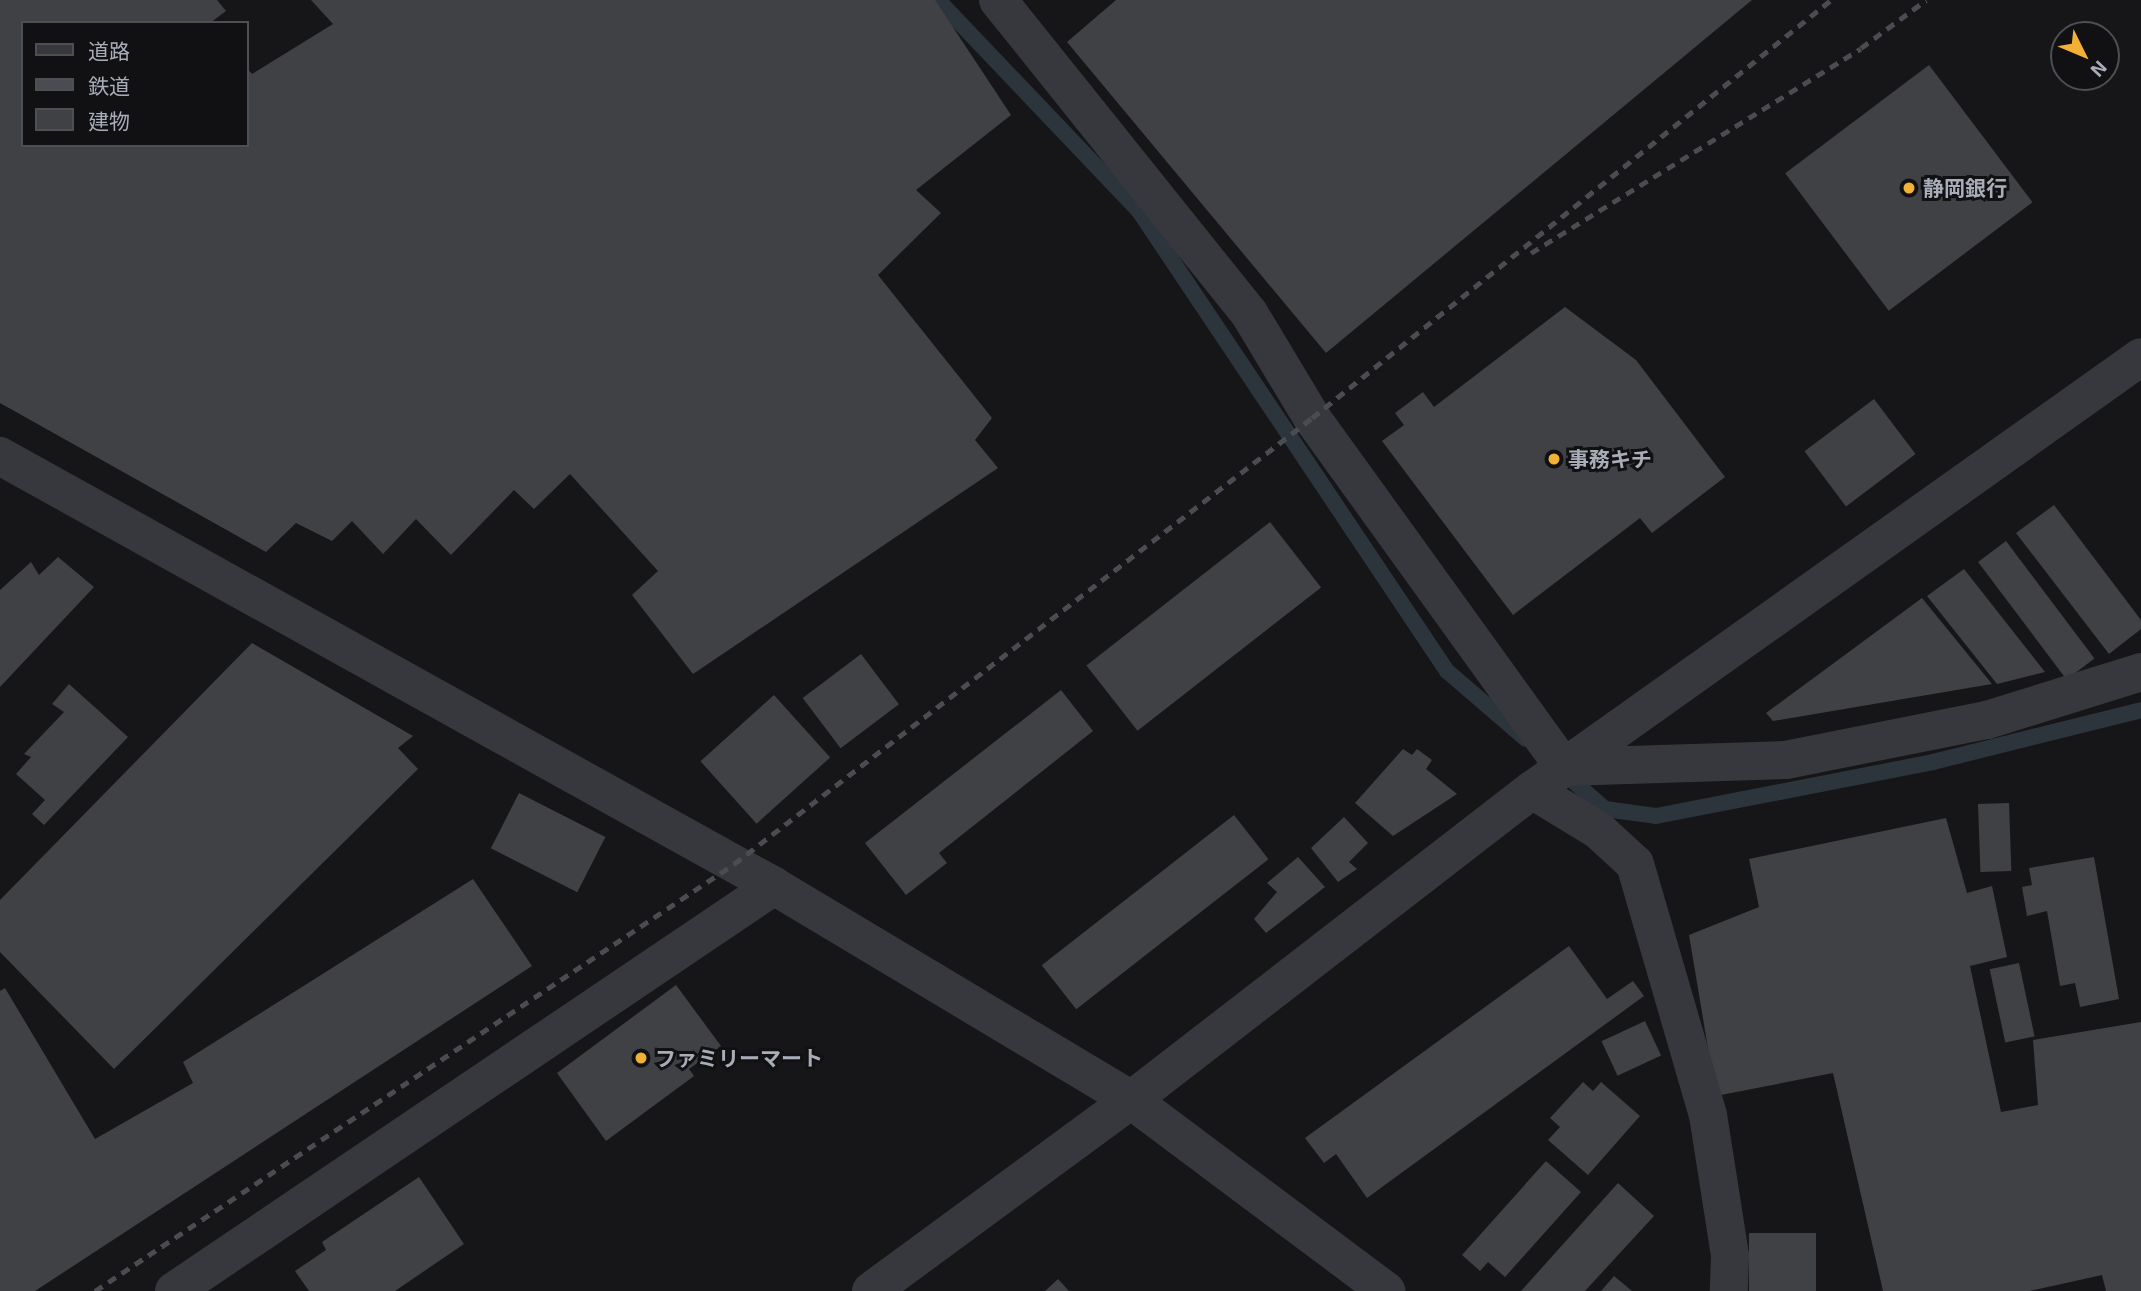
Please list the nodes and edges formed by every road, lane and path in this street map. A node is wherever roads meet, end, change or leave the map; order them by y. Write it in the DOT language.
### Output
graph roads {
  1 [pos="998,0"];
  2 [pos="2141,357"];
  3 [pos="0,456"];
  4 [pos="2141,672"];
  5 [pos="1564,767"];
  6 [pos="1532,790"];
  7 [pos="774,886"];
  8 [pos="1131,1100"];
  9 [pos="174,1291"];
  10 [pos="871,1291"];
  11 [pos="1386,1291"];
  12 [pos="1729,1291"];
  1 -- 5 [label="street"];
  2 -- 5 [label="street"];
  3 -- 7 [label="street"];
  4 -- 5 [label="street"];
  5 -- 6 [label="street"];
  6 -- 8 [label="street"];
  6 -- 12 [label="street"];
  7 -- 8 [label="street"];
  7 -- 9 [label="street"];
  8 -- 10 [label="street"];
  8 -- 11 [label="street"];
}
